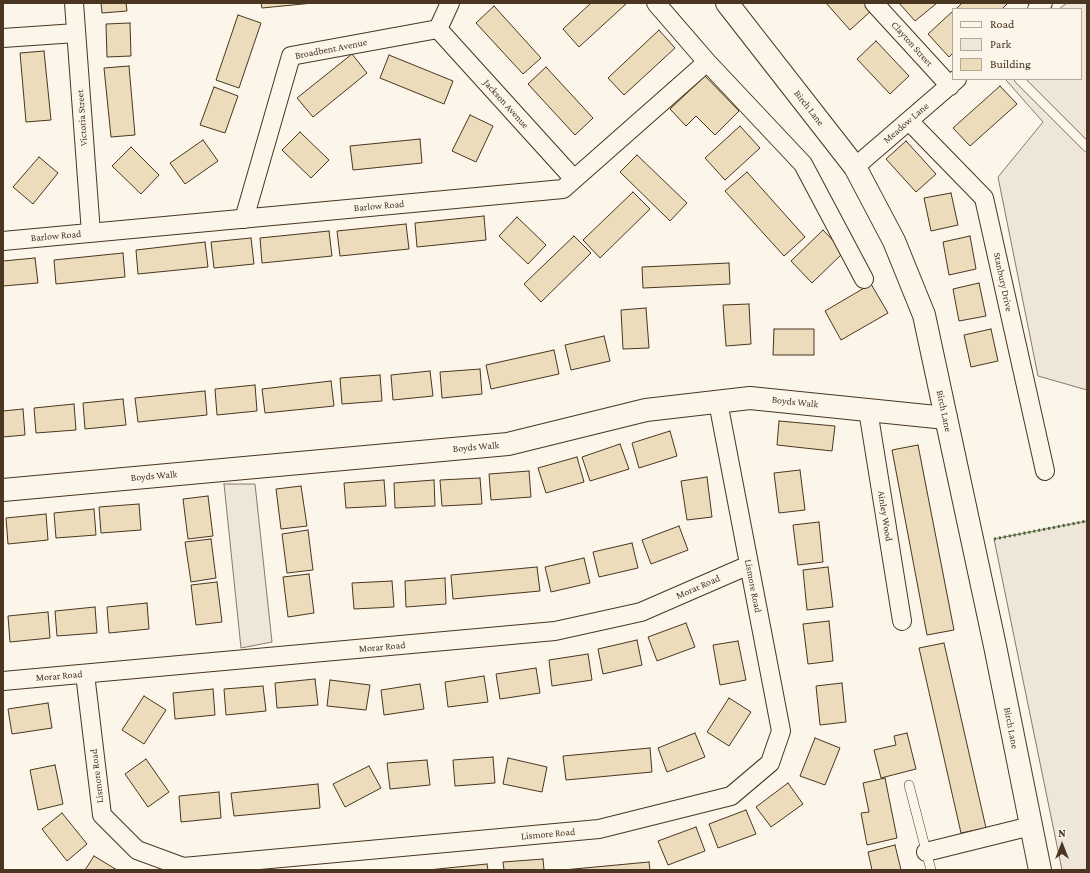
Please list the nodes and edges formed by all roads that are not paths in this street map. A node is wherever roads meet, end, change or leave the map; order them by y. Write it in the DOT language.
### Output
graph roads {
  1 [pos="74,3"];
  2 [pos="450,3"];
  3 [pos="656,3"];
  4 [pos="727,3"];
  5 [pos="874,3"];
  6 [pos="438,29"];
  7 [pos="76,33"];
  8 [pos="3,38"];
  9 [pos="707,62"];
  10 [pos="1020,80"];
  11 [pos="953,82"];
  12 [pos="909,121"];
  13 [pos="1087,147"];
  14 [pos="855,167"];
  15 [pos="574,179"];
  16 [pos="244,219"];
  17 [pos="91,233"];
  18 [pos="3,241"];
  19 [pos="864,279"];
  20 [pos="718,402"];
  21 [pos="868,410"];
  22 [pos="946,418"];
  23 [pos="1045,471"];
  24 [pos="3,490"];
  25 [pos="749,564"];
  26 [pos="902,621"];
  27 [pos="85,674"];
  28 [pos="3,681"];
  29 [pos="909,786"];
  30 [pos="1031,826"];
  31 [pos="926,852"];
  32 [pos="930,870"];
  33 [pos="1040,870"];
  1 -- 7 [label="street, Victoria Street"];
  2 -- 6 [label="street"];
  3 -- 9 [label="street"];
  4 -- 14 [label="street, Birch Lane"];
  5 -- 11 [label="street, Clayton Street"];
  6 -- 15 [label="street, Jackson Avenue"];
  6 -- 16 [label="street, Broadbent Avenue"];
  7 -- 8 [label="street"];
  7 -- 17 [label="street, Victoria Street"];
  9 -- 15 [label="street, Barlow Road"];
  9 -- 19 [label="street"];
  10 -- 13 [label="lane"];
  11 -- 12 [label="street, Meadow Lane"];
  12 -- 14 [label="street, Meadow Lane"];
  12 -- 23 [label="street, Stanbury Drive"];
  14 -- 22 [label="street, Birch Lane"];
  15 -- 16 [label="street, Barlow Road"];
  16 -- 17 [label="street, Barlow Road"];
  17 -- 18 [label="street, Barlow Road"];
  20 -- 21 [label="street, Boyds Walk"];
  20 -- 24 [label="street, Boyds Walk"];
  20 -- 25 [label="street, Lismore Road"];
  21 -- 22 [label="street, Boyds Walk"];
  21 -- 26 [label="street, Ainley Wood"];
  22 -- 30 [label="street, Birch Lane"];
  25 -- 27 [label="street, Morar Road"];
  25 -- 27 [label="street, Lismore Road"];
  27 -- 28 [label="street, Morar Road"];
  29 -- 31 [label="lane"];
  30 -- 31 [label="street"];
  30 -- 33 [label="street, Birch Lane"];
  31 -- 32 [label="lane"];
}
